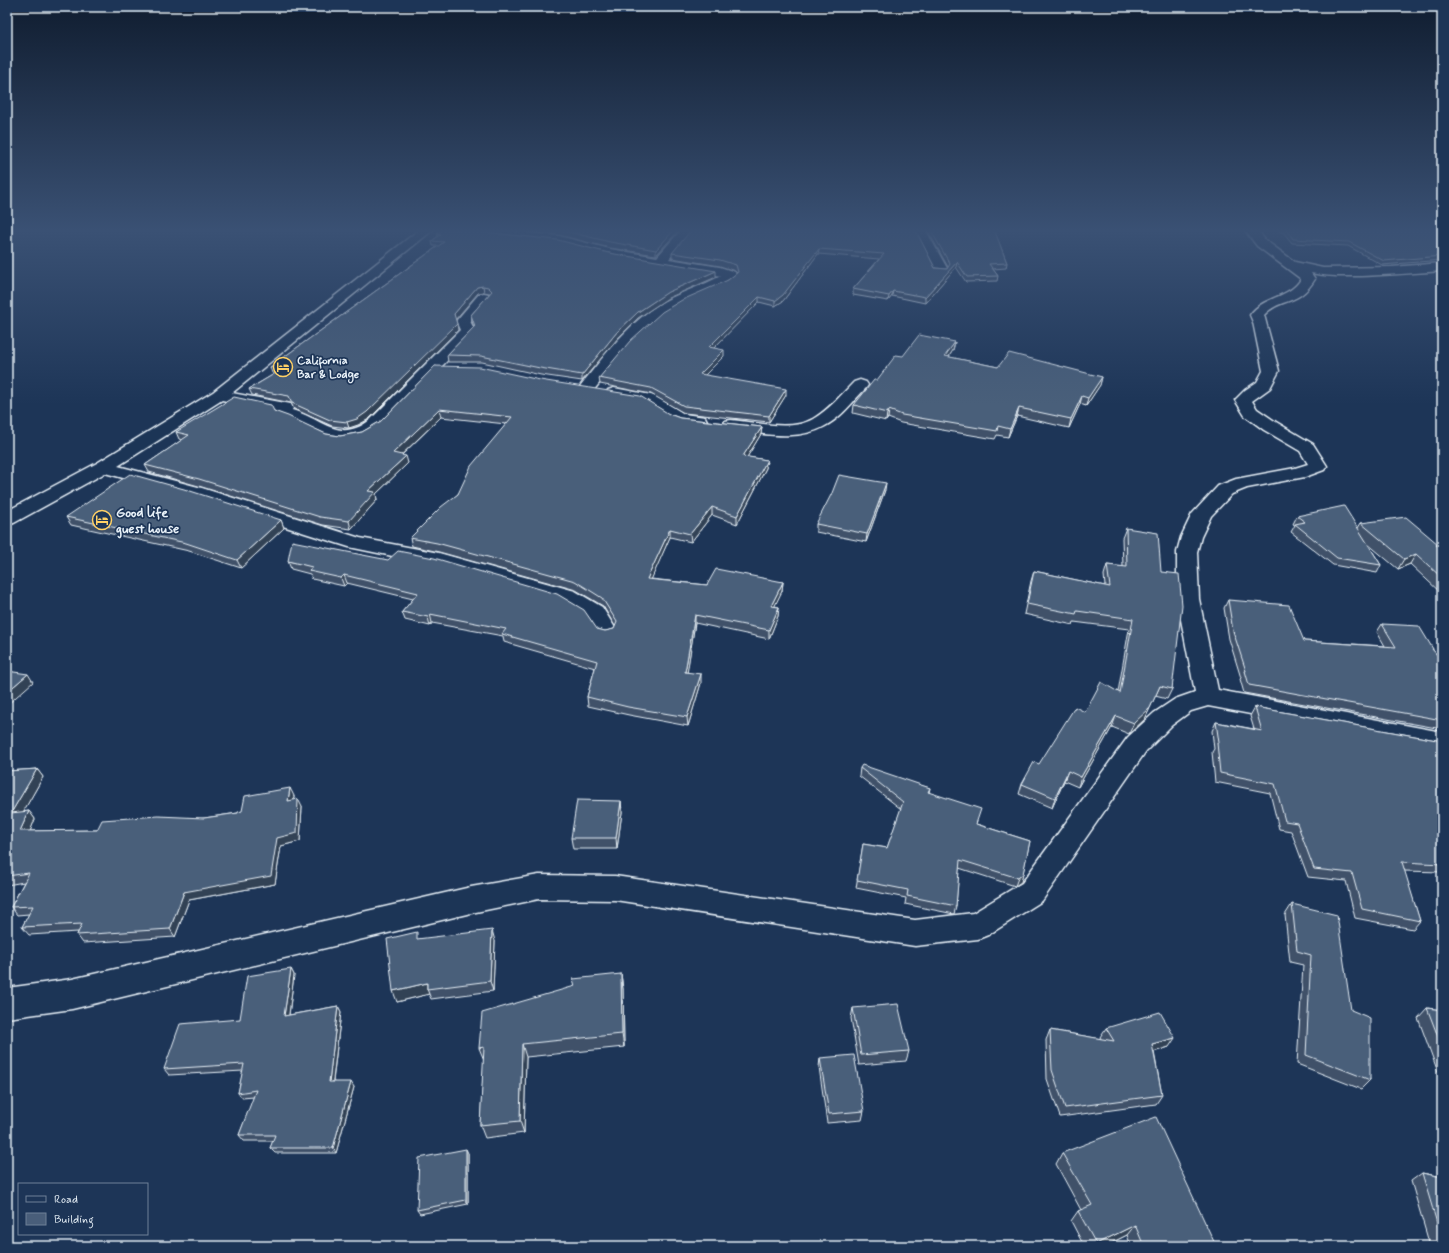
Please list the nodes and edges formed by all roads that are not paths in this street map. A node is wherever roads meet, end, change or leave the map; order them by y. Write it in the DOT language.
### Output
graph roads {
  1 [pos="354,287"];
  2 [pos="708,287"];
  3 [pos="1304,287"];
  4 [pos="484,297"];
  5 [pos="433,367"];
  6 [pos="454,368"];
  7 [pos="860,385"];
  8 [pos="219,395"];
  9 [pos="103,467"];
  10 [pos="7,519"];
  11 [pos="606,631"];
  12 [pos="1208,697"];
  13 [pos="1442,741"];
  14 [pos="7,1003"];
  1 -- 8 [label="street"];
  2 -- 7 [label="street"];
  3 -- 12 [label="street"];
  4 -- 5 [label="street"];
  5 -- 6 [label="street"];
  5 -- 8 [label="street"];
  8 -- 9 [label="street"];
  9 -- 10 [label="street"];
  9 -- 11 [label="street"];
  12 -- 13 [label="street"];
  12 -- 14 [label="street"];
}
